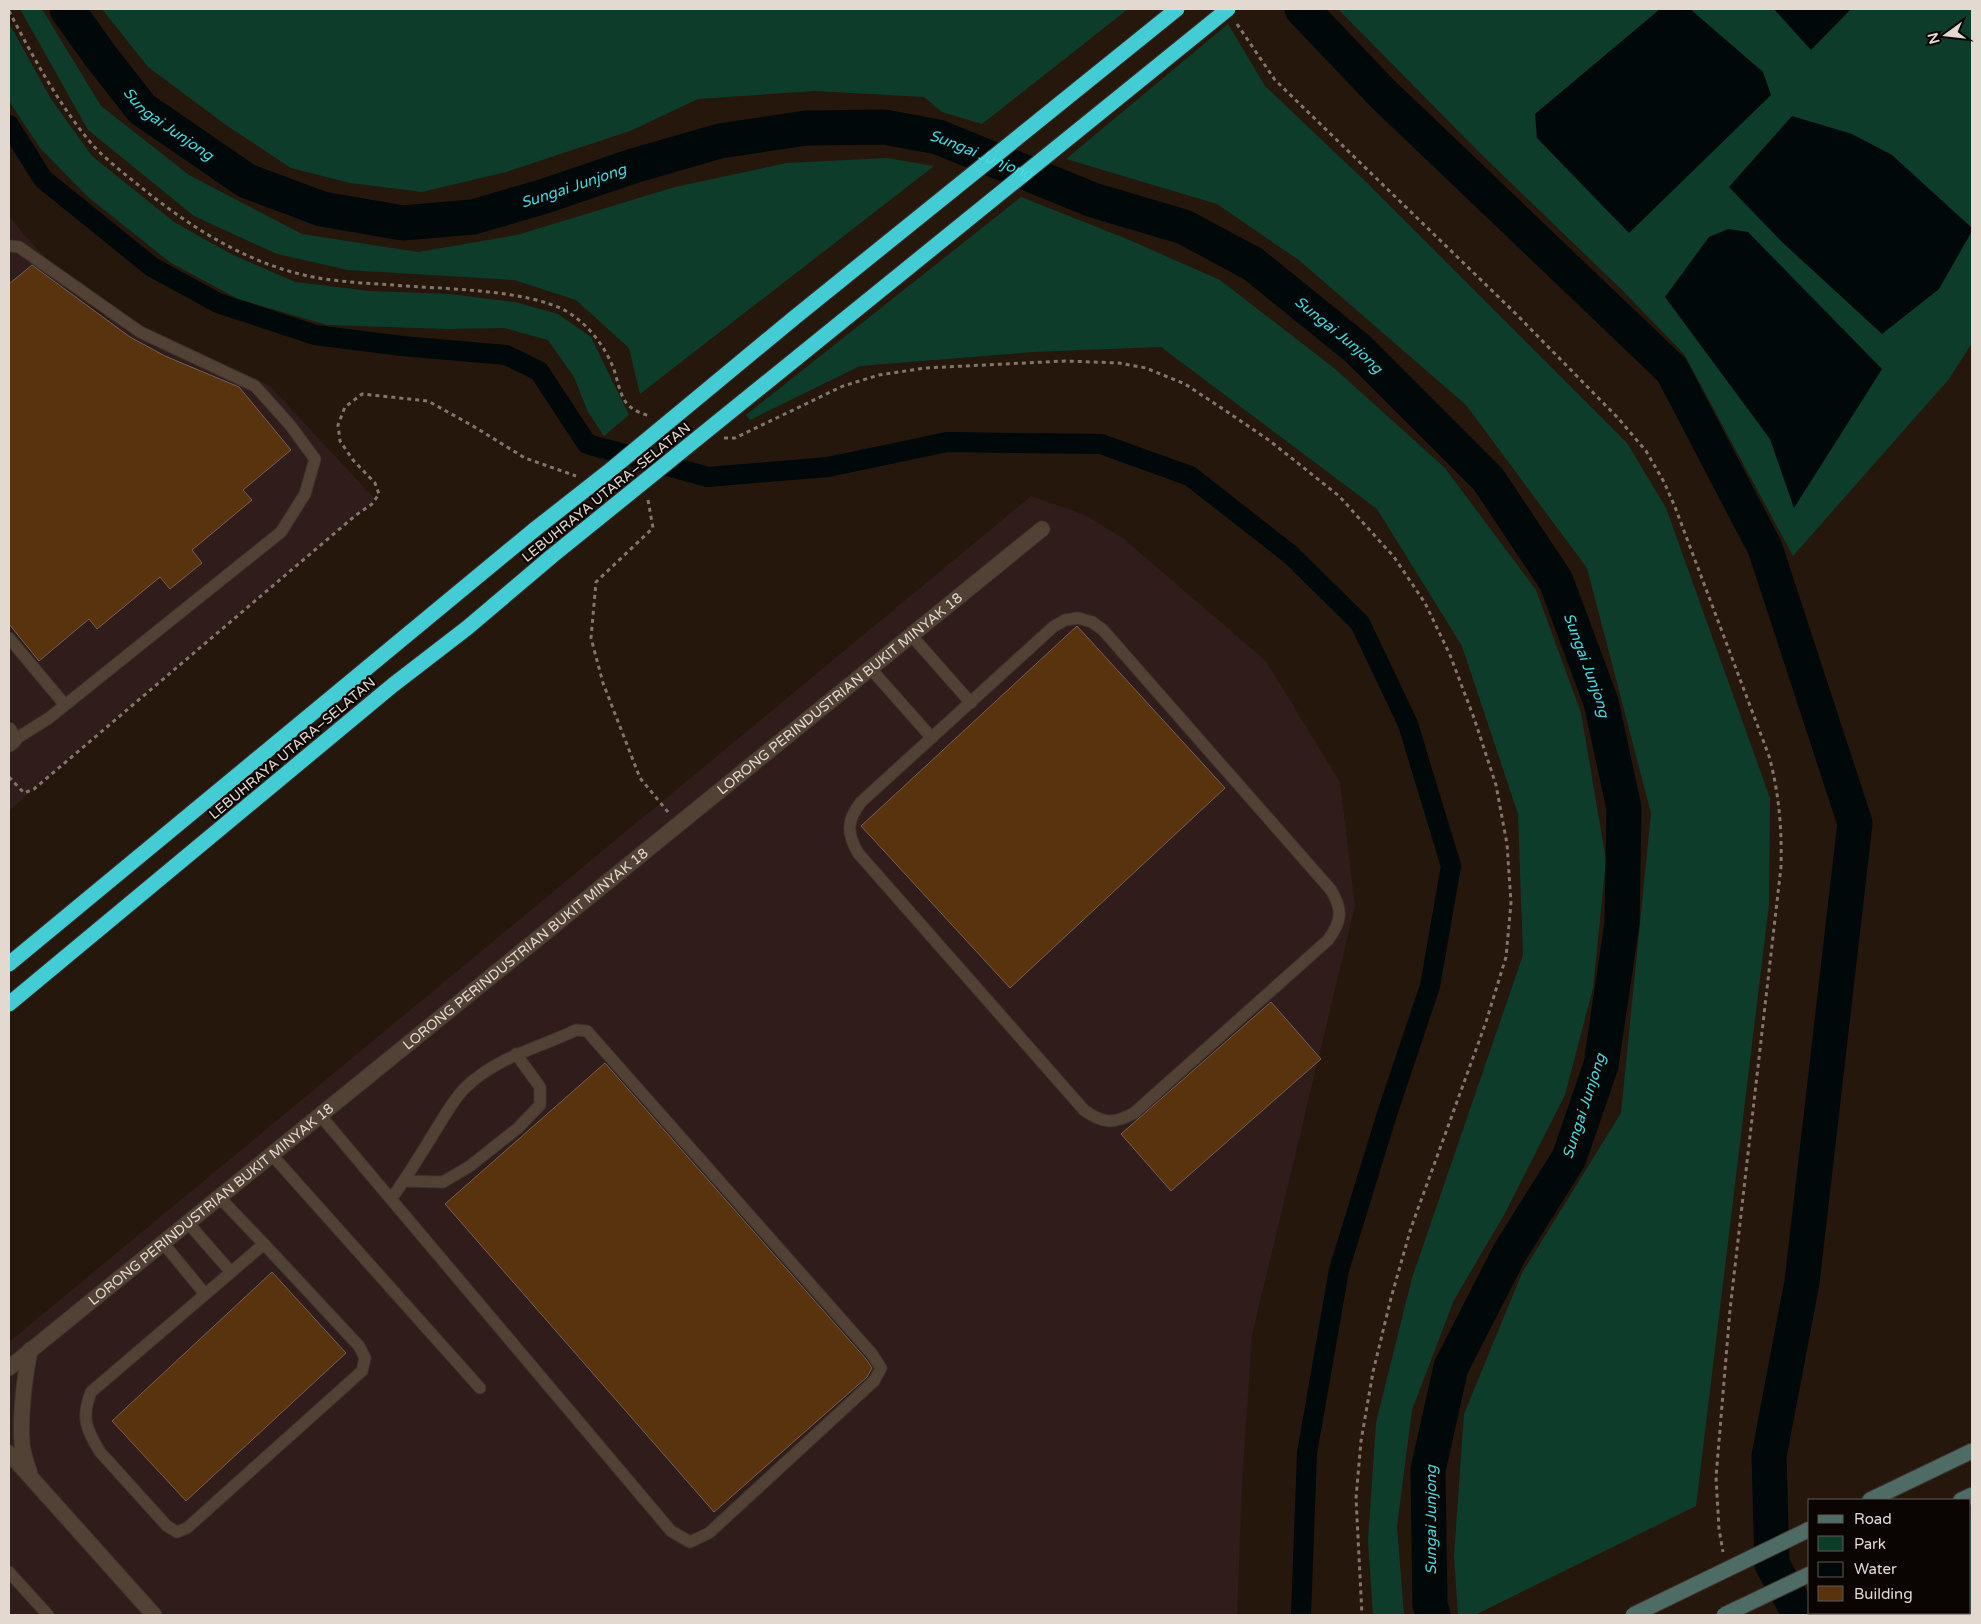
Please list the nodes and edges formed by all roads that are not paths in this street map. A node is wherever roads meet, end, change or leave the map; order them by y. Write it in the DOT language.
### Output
graph roads {
  1 [pos="1177,9"];
  2 [pos="1231,14"];
  3 [pos="9,246"];
  4 [pos="1042,528"];
  5 [pos="911,635"];
  6 [pos="9,638"];
  7 [pos="870,668"];
  8 [pos="971,703"];
  9 [pos="65,705"];
  10 [pos="10,738"];
  11 [pos="932,738"];
  12 [pos="9,964"];
  13 [pos="9,1004"];
  14 [pos="516,1054"];
  15 [pos="320,1115"];
  16 [pos="272,1155"];
  17 [pos="404,1181"];
  18 [pos="219,1197"];
  19 [pos="391,1199"];
  20 [pos="188,1223"];
  21 [pos="163,1243"];
  22 [pos="264,1244"];
  23 [pos="231,1272"];
  24 [pos="205,1294"];
  25 [pos="30,1350"];
  26 [pos="9,1368"];
  27 [pos="480,1388"];
  28 [pos="1972,1451"];
  29 [pos="11,1458"];
  30 [pos="30,1477"];
  31 [pos="1872,1499"];
  32 [pos="1808,1531"];
  33 [pos="9,1572"];
  34 [pos="1808,1575"];
  35 [pos="48,1615"];
  36 [pos="154,1615"];
  37 [pos="1633,1615"];
  38 [pos="1724,1615"];
  1 -- 12 [label="highway, LEBUHRAYA UTARA–SELATAN, bridge"];
  2 -- 13 [label="highway, LEBUHRAYA UTARA–SELATAN, bridge"];
  3 -- 9 [label="lane"];
  4 -- 5 [label="street, LORONG PERINDUSTRIAN BUKIT MINYAK 18"];
  5 -- 7 [label="street, LORONG PERINDUSTRIAN BUKIT MINYAK 18"];
  5 -- 8 [label="lane"];
  6 -- 9 [label="lane"];
  7 -- 11 [label="lane"];
  7 -- 15 [label="street, LORONG PERINDUSTRIAN BUKIT MINYAK 18"];
  8 -- 11 [label="lane"];
  8 -- 11 [label="lane"];
  9 -- 10 [label="lane"];
  14 -- 17 [label="lane"];
  14 -- 17 [label="lane"];
  14 -- 19 [label="lane"];
  15 -- 16 [label="street, LORONG PERINDUSTRIAN BUKIT MINYAK 18"];
  15 -- 19 [label="lane"];
  16 -- 18 [label="street, LORONG PERINDUSTRIAN BUKIT MINYAK 18"];
  16 -- 27 [label="lane"];
  17 -- 19 [label="lane"];
  18 -- 20 [label="street, LORONG PERINDUSTRIAN BUKIT MINYAK 18"];
  18 -- 22 [label="lane"];
  20 -- 21 [label="street, LORONG PERINDUSTRIAN BUKIT MINYAK 18"];
  20 -- 23 [label="lane"];
  21 -- 24 [label="lane"];
  21 -- 25 [label="street, LORONG PERINDUSTRIAN BUKIT MINYAK 18"];
  22 -- 23 [label="lane"];
  22 -- 24 [label="lane"];
  23 -- 24 [label="lane"];
  25 -- 26 [label="street, LORONG PERINDUSTRIAN BUKIT MINYAK 18"];
  25 -- 30 [label="street"];
  28 -- 31 [label="street"];
  29 -- 30 [label="street"];
  30 -- 36 [label="street"];
  32 -- 37 [label="street, bridge"];
  33 -- 35 [label="lane"];
  34 -- 38 [label="street, bridge"];
}
